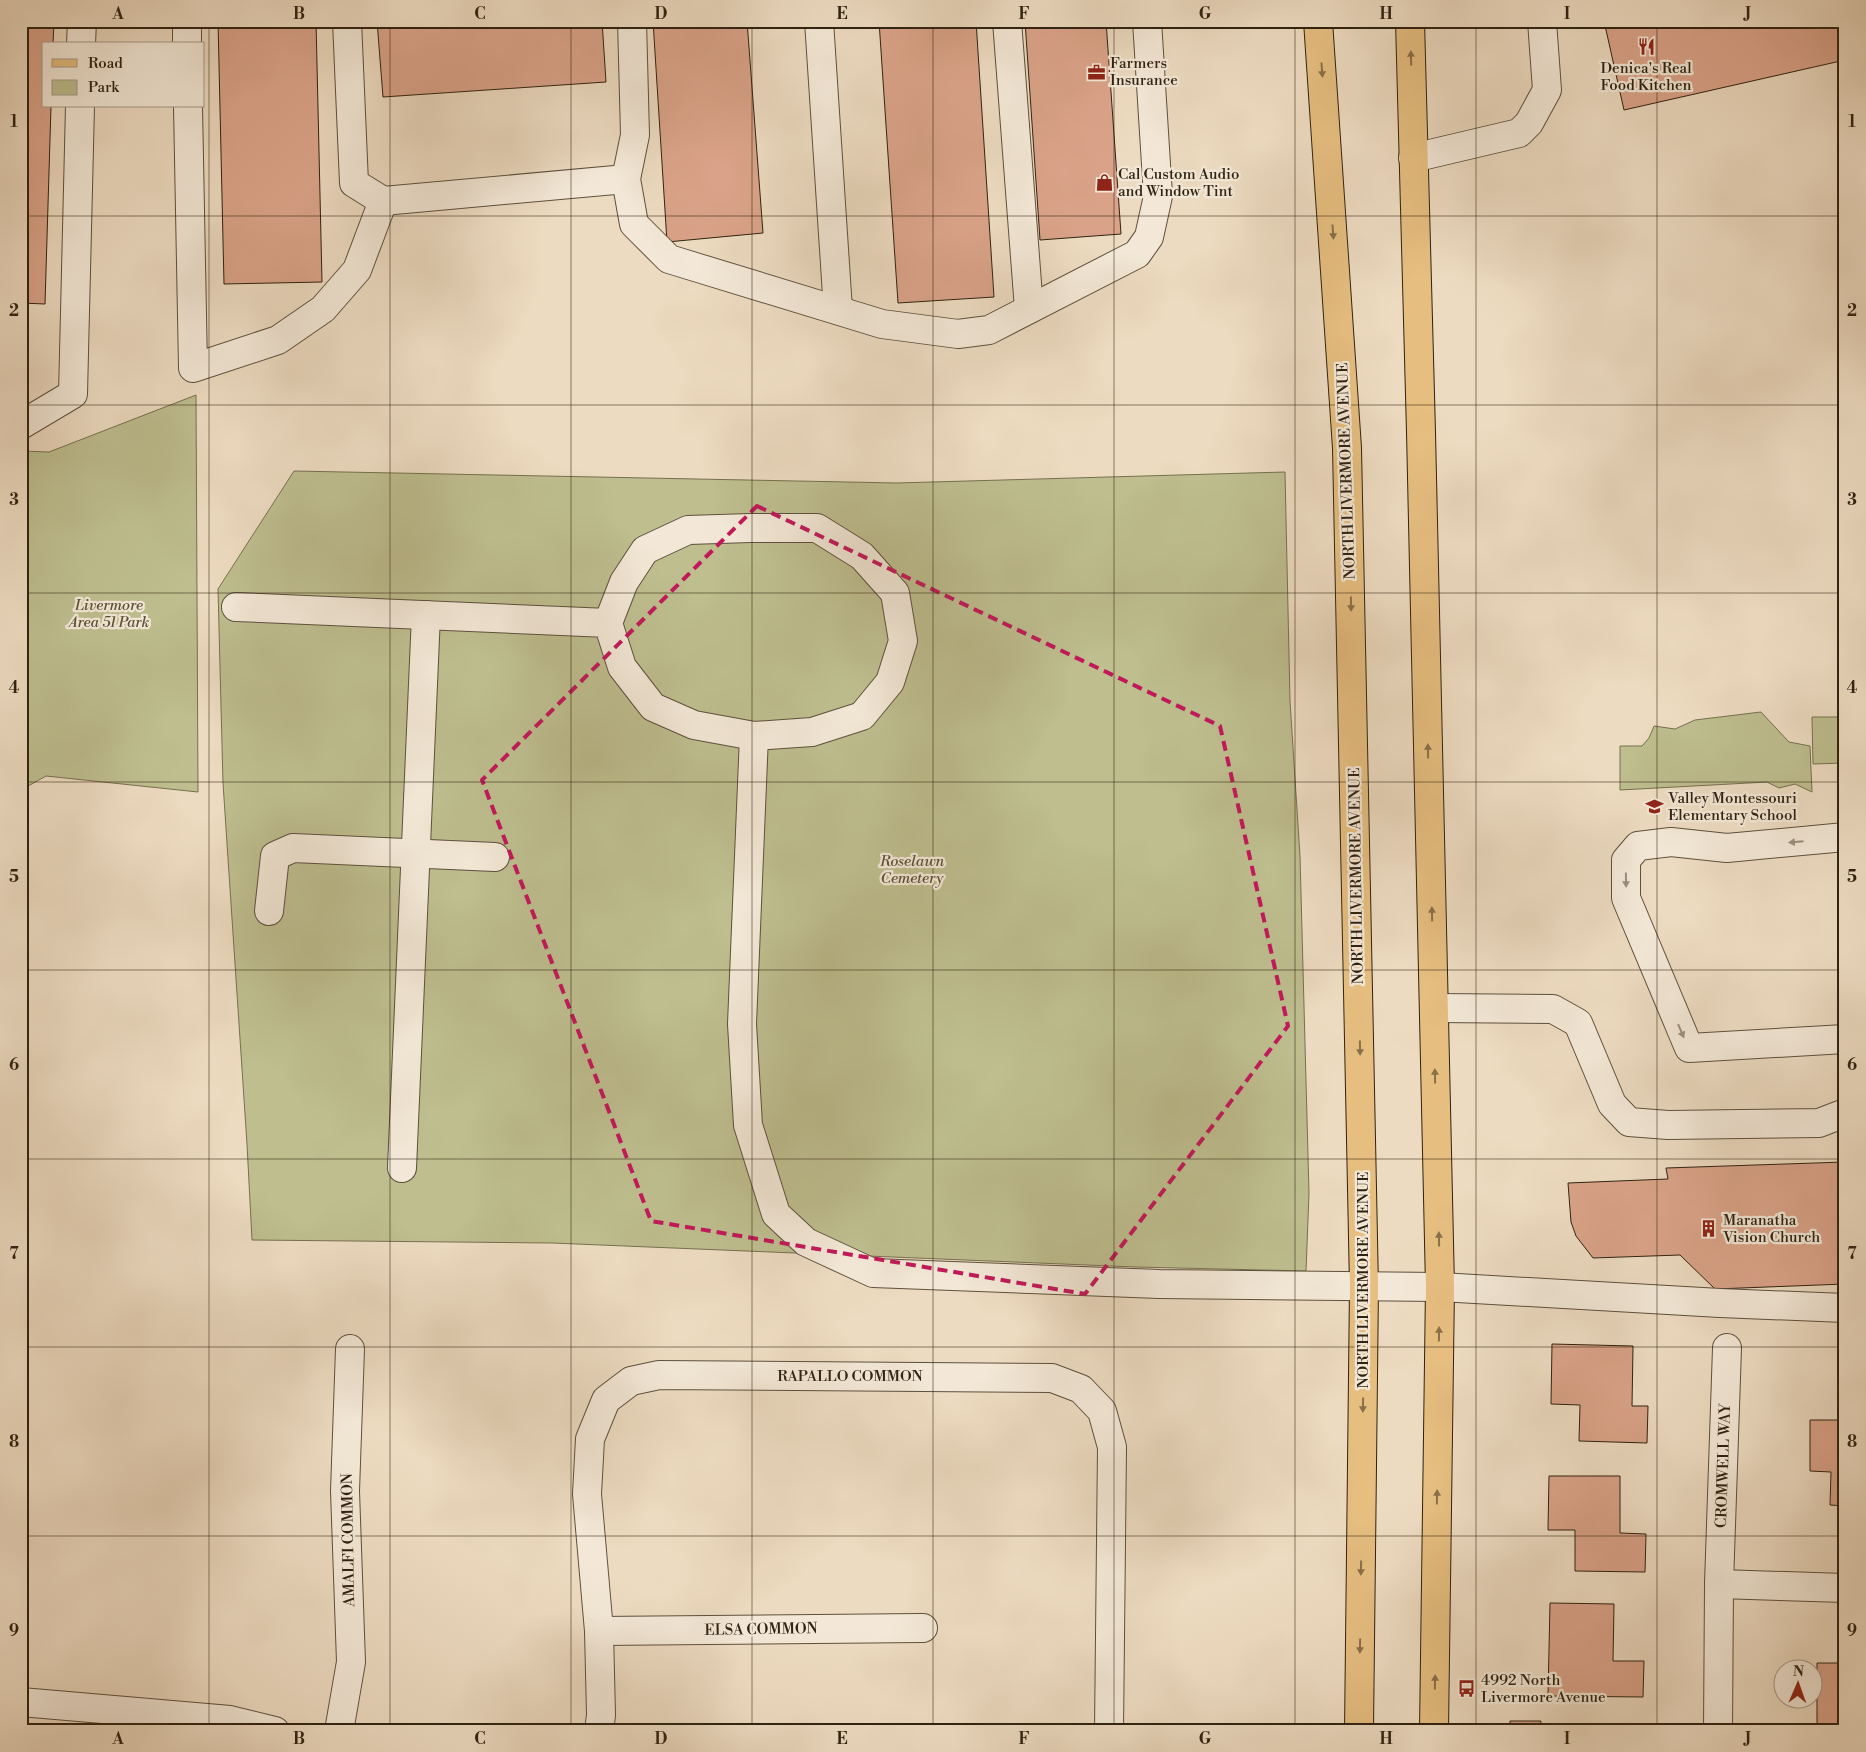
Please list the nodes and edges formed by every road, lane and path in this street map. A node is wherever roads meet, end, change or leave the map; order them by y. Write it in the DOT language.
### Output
graph roads {
  1 [pos="82,21"];
  2 [pos="187,21"];
  3 [pos="347,21"];
  4 [pos="632,21"];
  5 [pos="819,21"];
  6 [pos="1007,21"];
  7 [pos="1147,21"];
  8 [pos="1318,21"];
  9 [pos="1410,21"];
  10 [pos="1542,21"];
  11 [pos="82,42"];
  12 [pos="187,42"];
  13 [pos="80,108"];
  14 [pos="188,108"];
  15 [pos="1413,158"];
  16 [pos="626,179"];
  17 [pos="383,201"];
  18 [pos="1029,309"];
  19 [pos="838,310"];
  20 [pos="21,424"];
  21 [pos="236,607"];
  22 [pos="426,615"];
  23 [pos="608,622"];
  24 [pos="754,736"];
  25 [pos="1845,837"];
  26 [pos="416,854"];
  27 [pos="495,857"];
  28 [pos="269,911"];
  29 [pos="1434,1008"];
  30 [pos="1845,1039"];
  31 [pos="1845,1112"];
  32 [pos="402,1168"];
  33 [pos="1364,1286"];
  34 [pos="1440,1287"];
  35 [pos="1845,1308"];
  36 [pos="1728,1348"];
  37 [pos="350,1349"];
  38 [pos="1719,1584"];
  39 [pos="1845,1588"];
  40 [pos="923,1628"];
  41 [pos="599,1631"];
  42 [pos="21,1702"];
  43 [pos="275,1731"];
  44 [pos="339,1731"];
  45 [pos="599,1731"];
  46 [pos="1109,1731"];
  47 [pos="1359,1731"];
  48 [pos="1434,1731"];
  49 [pos="1718,1731"];
  1 -- 11 [label="street"];
  2 -- 12 [label="street"];
  3 -- 17 [label="street"];
  4 -- 16 [label="street"];
  5 -- 19 [label="street"];
  6 -- 18 [label="street"];
  7 -- 18 [label="street"];
  8 -- 33 [label="main road, NORTH LIVERMORE AVENUE, one-way"];
  15 -- 9 [label="main road, one-way"];
  10 -- 15 [label="street"];
  13 -- 20 [label="street"];
  14 -- 17 [label="street"];
  29 -- 15 [label="main road, one-way"];
  16 -- 17 [label="street"];
  16 -- 19 [label="street"];
  18 -- 19 [label="street"];
  21 -- 22 [label="street"];
  22 -- 23 [label="street"];
  22 -- 26 [label="street"];
  23 -- 24 [label="street"];
  23 -- 24 [label="street"];
  24 -- 33 [label="street"];
  25 -- 30 [label="street, one-way"];
  26 -- 27 [label="street"];
  26 -- 28 [label="street"];
  26 -- 32 [label="street"];
  29 -- 31 [label="street"];
  34 -- 29 [label="main road, one-way"];
  33 -- 34 [label="street"];
  33 -- 47 [label="main road, NORTH LIVERMORE AVENUE, one-way"];
  34 -- 35 [label="street"];
  48 -- 34 [label="main road, one-way"];
  36 -- 38 [label="street, CROMWELL WAY"];
  37 -- 44 [label="street, AMALFI COMMON"];
  38 -- 39 [label="street"];
  38 -- 49 [label="street, CROMWELL WAY"];
  40 -- 41 [label="street, ELSA COMMON"];
  41 -- 45 [label="street, RAPALLO COMMON"];
  41 -- 46 [label="street, RAPALLO COMMON"];
  42 -- 43 [label="street"];
}
